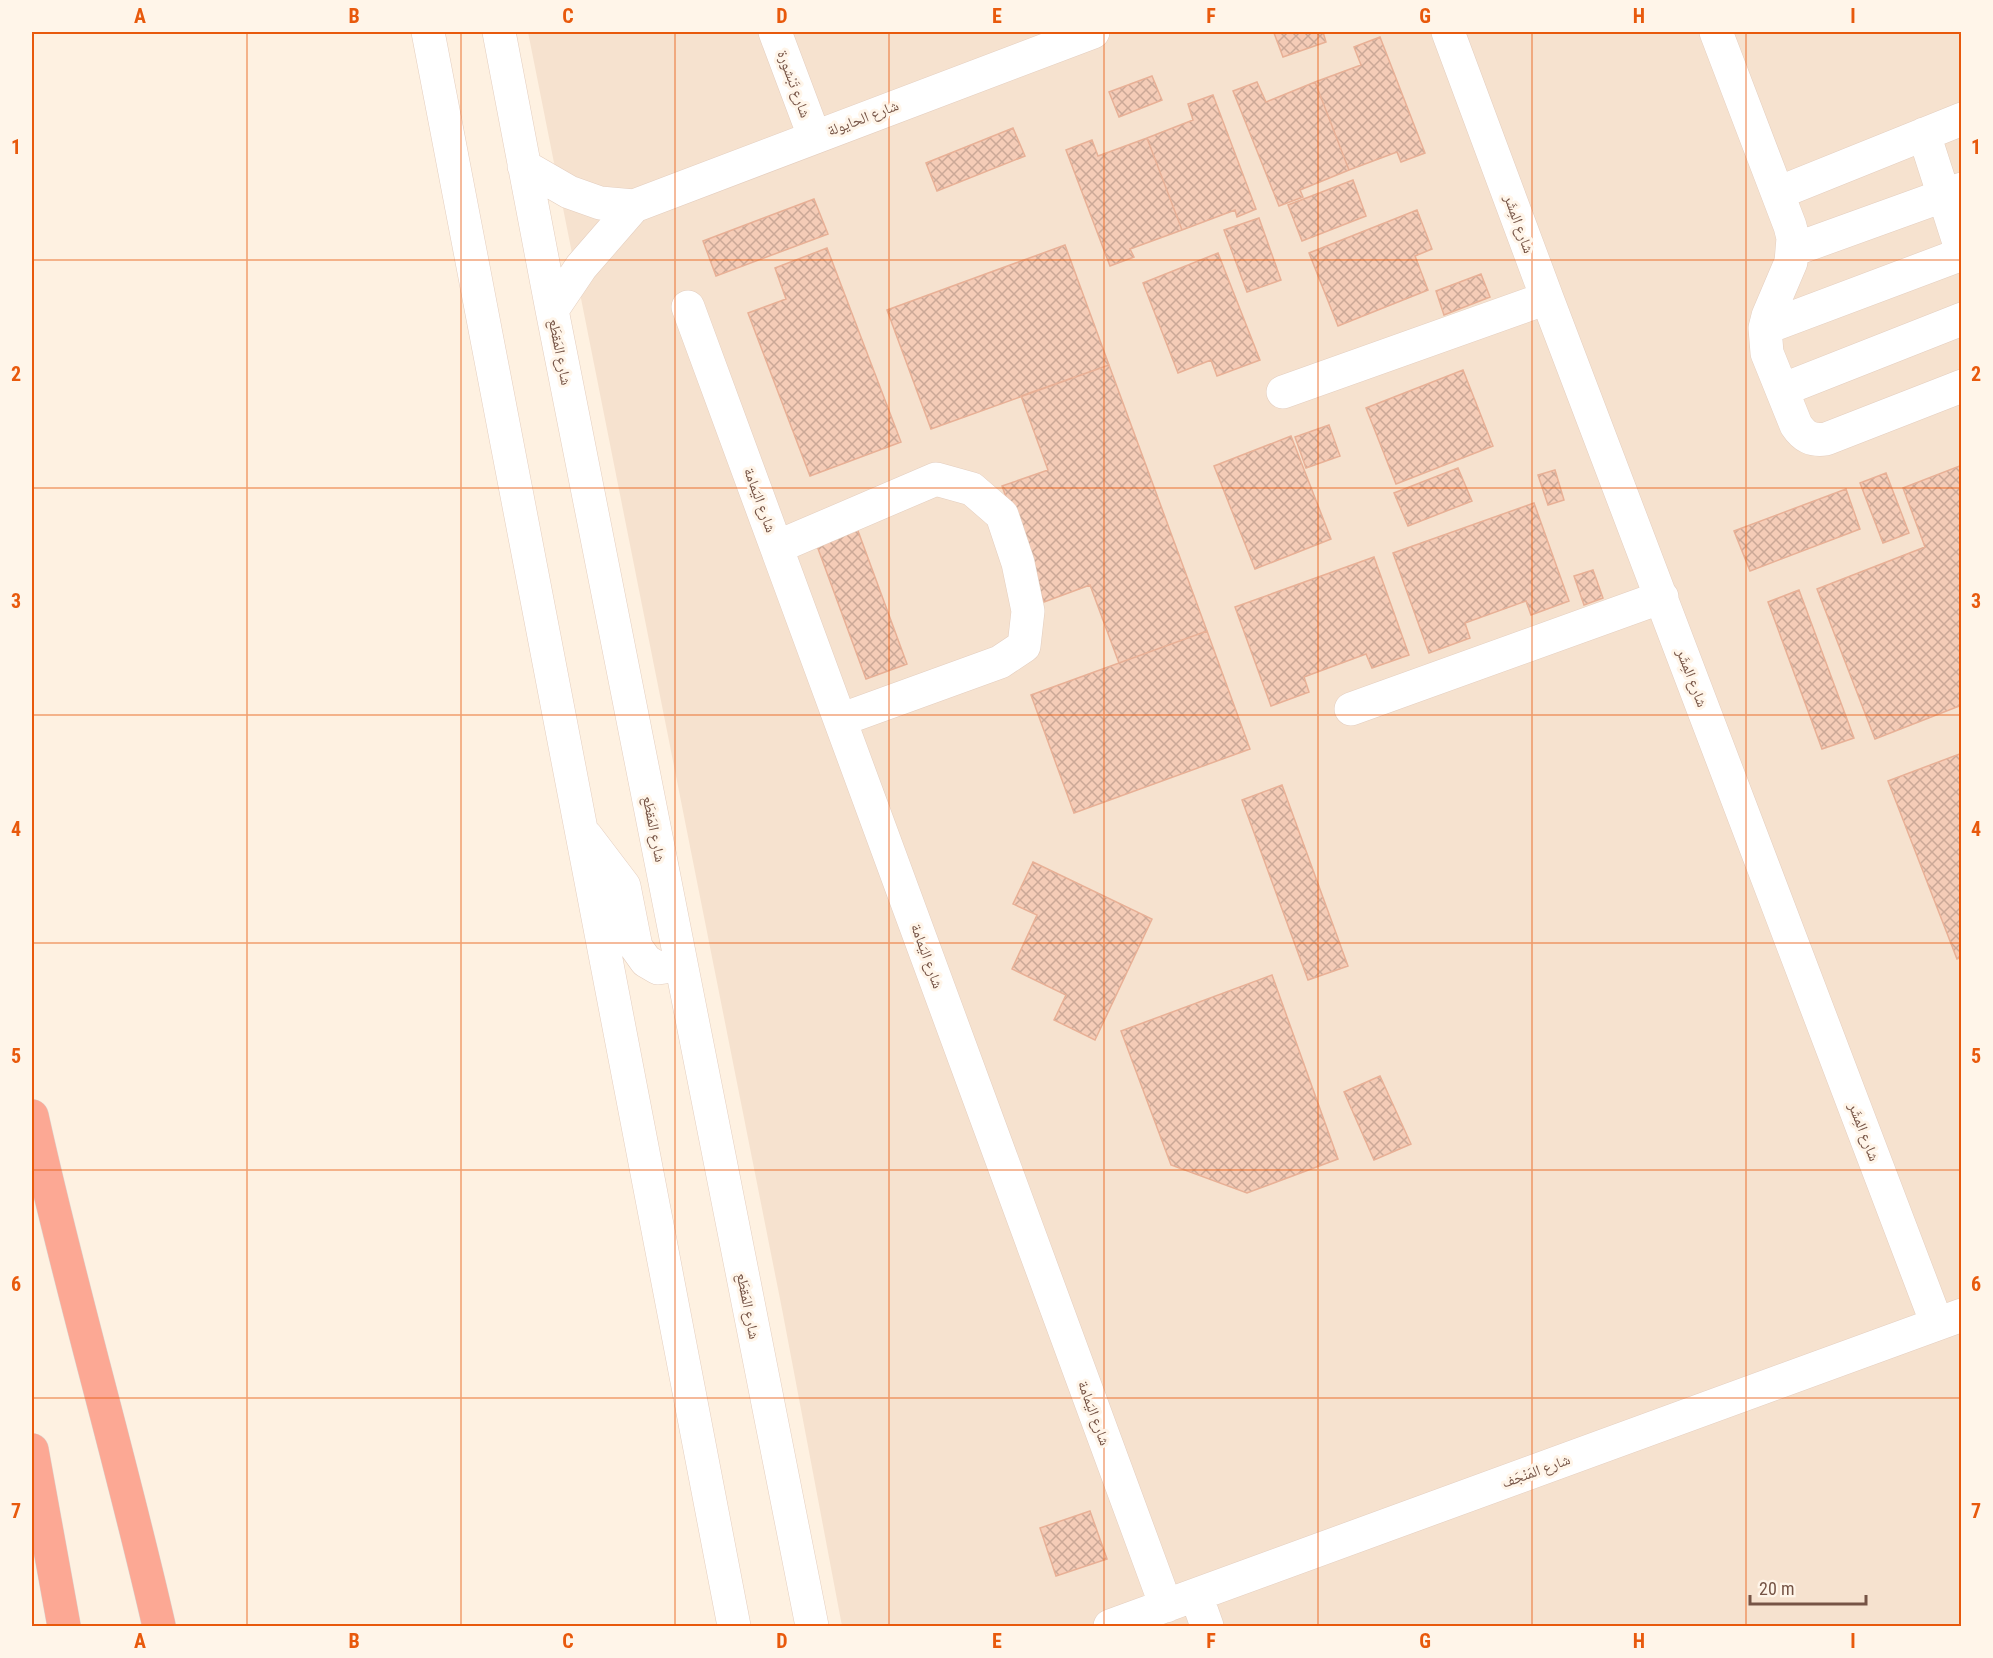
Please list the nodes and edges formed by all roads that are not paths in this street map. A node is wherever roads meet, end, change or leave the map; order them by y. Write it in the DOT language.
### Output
graph roads {
  1 [pos="428,32"];
  2 [pos="494,32"];
  3 [pos="500,32"];
  4 [pos="775,32"];
  5 [pos="1093,32"];
  6 [pos="1448,32"];
  7 [pos="1716,32"];
  8 [pos="508,74"];
  9 [pos="1962,119"];
  10 [pos="1924,134"];
  11 [pos="814,136"];
  12 [pos="524,166"];
  13 [pos="1953,192"];
  14 [pos="1778,193"];
  15 [pos="634,206"];
  16 [pos="1793,250"];
  17 [pos="1962,253"];
  18 [pos="1547,298"];
  19 [pos="688,307"];
  20 [pos="552,310"];
  21 [pos="1962,319"];
  22 [pos="1765,328"];
  23 [pos="1962,386"];
  24 [pos="1782,390"];
  25 [pos="1283,392"];
  26 [pos="777,547"];
  27 [pos="1662,597"];
  28 [pos="1352,709"];
  29 [pos="840,720"];
  30 [pos="581,830"];
  31 [pos="681,964"];
  32 [pos="32,1116"];
  33 [pos="1949,1320"];
  34 [pos="32,1450"];
  35 [pos="1181,1601"];
  36 [pos="64,1626"];
  37 [pos="159,1626"];
  38 [pos="734,1626"];
  39 [pos="812,1626"];
  40 [pos="1110,1626"];
  41 [pos="1207,1626"];
  1 -- 30 [label="street"];
  2 -- 8 [label="street"];
  3 -- 8 [label="street, شارع المَقطَع"];
  4 -- 11 [label="street, شارع تَبْشورة"];
  5 -- 11 [label="street, شارع الحايولة"];
  6 -- 18 [label="street, شارع المِشَر"];
  7 -- 14 [label="street"];
  8 -- 12 [label="street, شارع المَقطَع"];
  9 -- 10 [label="street"];
  10 -- 13 [label="street"];
  10 -- 14 [label="street"];
  11 -- 15 [label="street, شارع الحايولة"];
  12 -- 15 [label="street, شارع الحايولة"];
  12 -- 20 [label="street, شارع المَقطَع"];
  13 -- 16 [label="street"];
  13 -- 17 [label="street"];
  14 -- 16 [label="street"];
  15 -- 20 [label="street, شارع الحايولة"];
  16 -- 22 [label="street"];
  17 -- 22 [label="street"];
  18 -- 25 [label="street"];
  18 -- 27 [label="street, شارع المِشَر"];
  19 -- 26 [label="street, شارع اليَمامة"];
  20 -- 31 [label="street, شارع المَقطَع"];
  21 -- 24 [label="street"];
  22 -- 24 [label="street"];
  23 -- 24 [label="street"];
  26 -- 29 [label="street, شارع اليَمامة"];
  26 -- 29 [label="street"];
  27 -- 28 [label="street"];
  27 -- 33 [label="street, شارع المِشَر"];
  29 -- 35 [label="street, شارع اليَمامة"];
  30 -- 31 [label="street"];
  30 -- 38 [label="street"];
  31 -- 39 [label="street, شارع المَقطَع"];
  32 -- 37 [label="highway"];
  33 -- 35 [label="street, شارع المَنْجَف"];
  34 -- 36 [label="highway"];
  35 -- 40 [label="street, شارع المَنْجَف"];
  35 -- 41 [label="street, شارع اليَمامة"];
}
